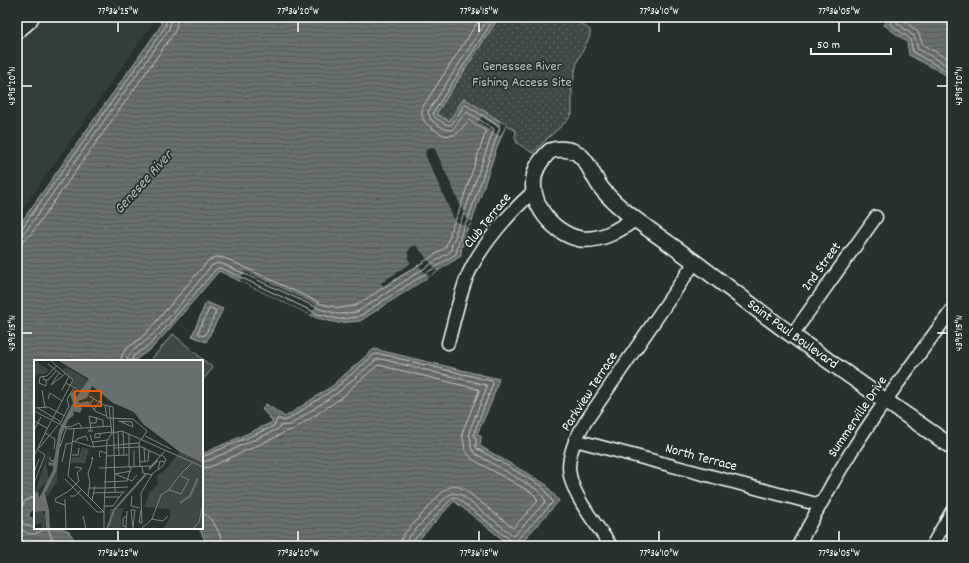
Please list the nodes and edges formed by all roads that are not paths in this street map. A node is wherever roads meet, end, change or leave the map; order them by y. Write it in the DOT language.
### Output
graph roads {
  1 [pos="33,17"];
  2 [pos="18,32"];
  3 [pos="535,190"];
  4 [pos="876,217"];
  5 [pos="634,219"];
  6 [pos="695,262"];
  7 [pos="952,310"];
  8 [pos="792,335"];
  9 [pos="448,343"];
  10 [pos="885,400"];
  11 [pos="575,440"];
  12 [pos="952,447"];
  13 [pos="820,505"];
  14 [pos="952,511"];
  15 [pos="612,546"];
  16 [pos="798,546"];
  17 [pos="932,546"];
  1 -- 2 [label="street"];
  3 -- 5 [label="street, Saint Paul Boulevard"];
  3 -- 5 [label="street, Saint Paul Boulevard"];
  3 -- 9 [label="street, Club Terrace"];
  4 -- 8 [label="street, 2nd Street"];
  5 -- 6 [label="street, Saint Paul Boulevard"];
  6 -- 8 [label="street, Saint Paul Boulevard"];
  6 -- 11 [label="street, Parkview Terrace"];
  7 -- 10 [label="street, Summerville Drive"];
  8 -- 10 [label="street, Saint Paul Boulevard"];
  10 -- 12 [label="street, Saint Paul Boulevard"];
  10 -- 13 [label="street, Summerville Drive"];
  11 -- 13 [label="street, North Terrace"];
  11 -- 15 [label="street, Parkview Terrace"];
  13 -- 16 [label="street, Summerville Drive"];
  14 -- 17 [label="street"];
}
